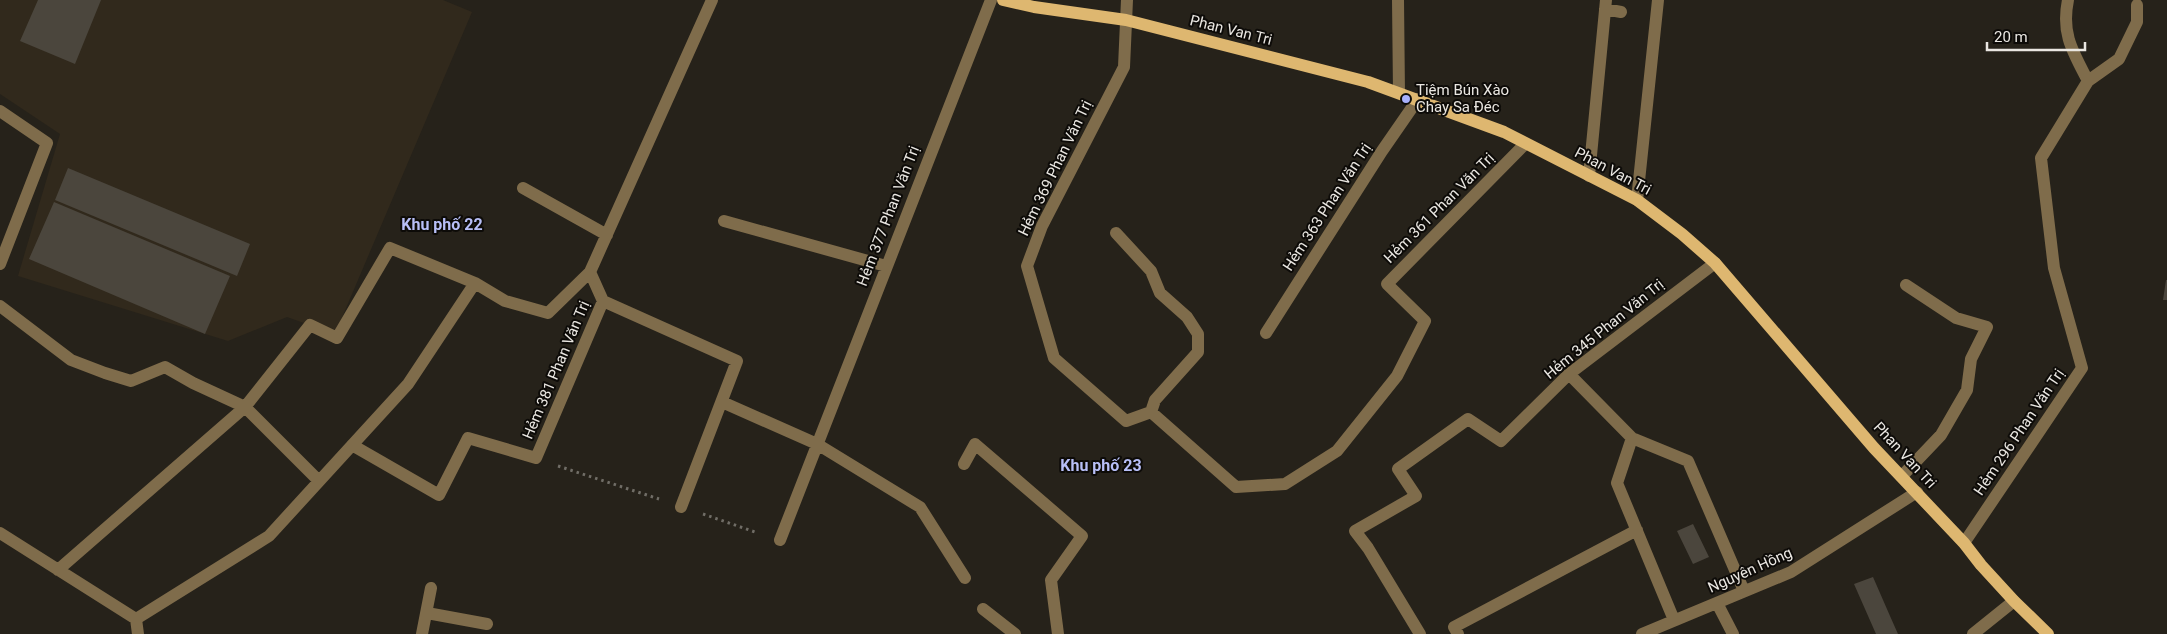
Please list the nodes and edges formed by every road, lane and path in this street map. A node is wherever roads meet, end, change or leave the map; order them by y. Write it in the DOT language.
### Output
graph roads {
  1 [pos="712,0"];
  2 [pos="991,0"];
  3 [pos="1003,0"];
  4 [pos="1127,0"];
  5 [pos="1398,0"];
  6 [pos="1658,0"];
  7 [pos="2068,0"];
  8 [pos="1606,5"];
  9 [pos="2137,5"];
  10 [pos="1621,12"];
  11 [pos="1126,20"];
  12 [pos="2088,81"];
  13 [pos="1399,93"];
  14 [pos="1418,99"];
  15 [pos="0,111"];
  16 [pos="1525,144"];
  17 [pos="1589,176"];
  18 [pos="523,188"];
  19 [pos="1637,200"];
  20 [pos="724,221"];
  21 [pos="1116,233"];
  22 [pos="608,235"];
  23 [pos="1715,263"];
  24 [pos="0,264"];
  25 [pos="886,266"];
  26 [pos="590,272"];
  27 [pos="476,283"];
  28 [pos="1906,285"];
  29 [pos="603,301"];
  30 [pos="0,306"];
  31 [pos="1266,333"];
  32 [pos="1569,374"];
  33 [pos="722,402"];
  34 [pos="245,407"];
  35 [pos="1151,412"];
  36 [pos="1632,438"];
  37 [pos="817,444"];
  38 [pos="352,445"];
  39 [pos="964,464"];
  40 [pos="1902,476"];
  41 [pos="319,481"];
  42 [pos="1917,492"];
  43 [pos="681,507"];
  44 [pos="1637,530"];
  45 [pos="0,533"];
  46 [pos="780,540"];
  47 [pos="1964,543"];
  48 [pos="58,570"];
  49 [pos="965,578"];
  50 [pos="431,588"];
  51 [pos="1744,591"];
  52 [pos="2014,601"];
  53 [pos="1717,603"];
  54 [pos="983,609"];
  55 [pos="427,613"];
  56 [pos="136,619"];
  57 [pos="1674,620"];
  58 [pos="487,624"];
  59 [pos="138,634"];
  60 [pos="422,634"];
  61 [pos="1015,634"];
  62 [pos="1058,634"];
  63 [pos="1420,634"];
  64 [pos="1458,634"];
  65 [pos="1642,634"];
  66 [pos="1733,634"];
  67 [pos="1973,634"];
  68 [pos="2048,634"];
  1 -- 22 [label="street, Hẻm 381 Phan Văn Trị"];
  2 -- 25 [label="street, Hẻm 377 Phan Văn Trị"];
  3 -- 11 [label="main road, Phan Van Tri"];
  4 -- 11 [label="street"];
  5 -- 13 [label="street"];
  6 -- 19 [label="street"];
  7 -- 12 [label="street"];
  8 -- 10 [label="street"];
  8 -- 17 [label="street"];
  9 -- 12 [label="street"];
  11 -- 13 [label="main road, Phan Van Tri"];
  11 -- 35 [label="street, Hẻm 369 Phan Văn Trị"];
  12 -- 47 [label="street, Hẻm 296 Phan Văn Trị"];
  13 -- 14 [label="main road, Phan Van Tri"];
  14 -- 16 [label="main road, Phan Van Tri"];
  14 -- 31 [label="street, Hẻm 363 Phan Văn Trị"];
  15 -- 24 [label="street"];
  16 -- 17 [label="main road, Phan Van Tri"];
  16 -- 35 [label="street, Hẻm 361 Phan Văn Trị"];
  17 -- 19 [label="main road, Phan Van Tri"];
  18 -- 22 [label="street"];
  19 -- 23 [label="main road, Phan Van Tri"];
  20 -- 25 [label="street"];
  21 -- 35 [label="street"];
  22 -- 26 [label="street, Hẻm 381 Phan Văn Trị"];
  23 -- 32 [label="street, Hẻm 345 Phan Văn Trị"];
  23 -- 40 [label="main road, Phan Van Tri"];
  25 -- 37 [label="street, Hẻm 377 Phan Văn Trị"];
  26 -- 27 [label="street, Hẻm 381 Phan Văn Trị"];
  26 -- 29 [label="street, Hẻm 381 Phan Văn Trị"];
  27 -- 34 [label="street"];
  27 -- 38 [label="street"];
  28 -- 40 [label="street"];
  29 -- 33 [label="street"];
  29 -- 38 [label="street, Hẻm 381 Phan Văn Trị"];
  30 -- 34 [label="street"];
  32 -- 36 [label="street"];
  32 -- 63 [label="street, Hẻm 345 Phan Văn Trị"];
  33 -- 37 [label="street"];
  33 -- 43 [label="street"];
  34 -- 41 [label="street"];
  34 -- 48 [label="street"];
  36 -- 44 [label="street"];
  36 -- 51 [label="street"];
  37 -- 46 [label="street, Hẻm 377 Phan Văn Trị"];
  37 -- 49 [label="street"];
  38 -- 41 [label="street"];
  39 -- 62 [label="street"];
  40 -- 42 [label="main road, Phan Van Tri"];
  41 -- 56 [label="street"];
  42 -- 47 [label="main road, Phan Van Tri"];
  42 -- 51 [label="street, Nguyên Hồng"];
  44 -- 57 [label="street"];
  44 -- 64 [label="street"];
  45 -- 48 [label="street"];
  47 -- 52 [label="main road, Phan Van Tri"];
  48 -- 56 [label="street"];
  50 -- 55 [label="street"];
  51 -- 53 [label="street, Nguyên Hồng"];
  52 -- 67 [label="street"];
  52 -- 68 [label="main road, Phan Van Tri"];
  53 -- 57 [label="street, Nguyên Hồng"];
  53 -- 66 [label="street"];
  54 -- 61 [label="street"];
  55 -- 58 [label="street"];
  55 -- 60 [label="street"];
  56 -- 59 [label="street"];
  57 -- 65 [label="street, Nguyên Hồng"];
}
